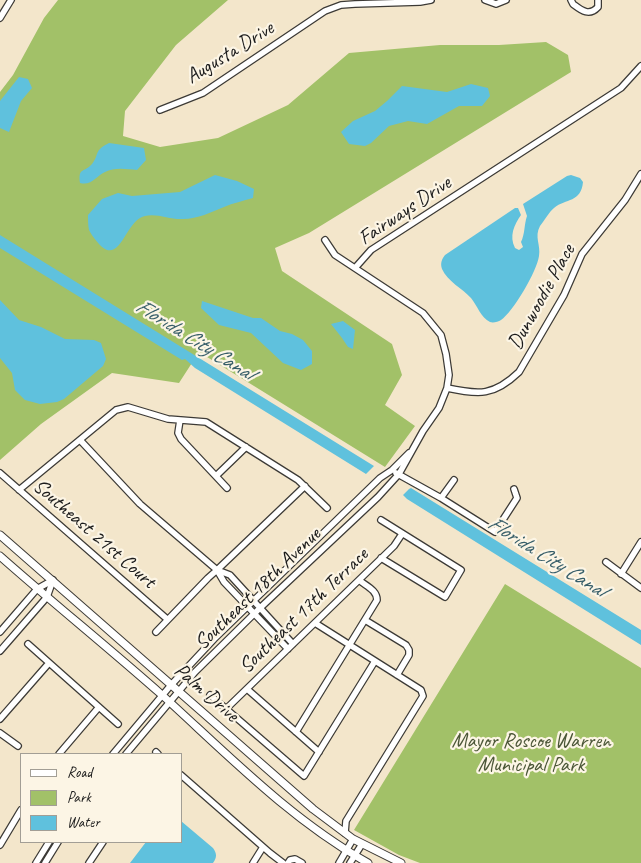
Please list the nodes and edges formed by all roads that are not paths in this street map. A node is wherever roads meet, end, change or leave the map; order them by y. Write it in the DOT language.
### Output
graph roads {
  1 [pos="11,0"];
  2 [pos="431,0"];
  3 [pos="485,0"];
  4 [pos="506,0"];
  5 [pos="571,0"];
  6 [pos="598,0"];
  7 [pos="0,18"];
  8 [pos="641,66"];
  9 [pos="160,110"];
  10 [pos="641,174"];
  11 [pos="325,240"];
  12 [pos="355,268"];
  13 [pos="447,388"];
  14 [pos="180,420"];
  15 [pos="80,440"];
  16 [pos="246,447"];
  17 [pos="413,448"];
  18 [pos="392,470"];
  19 [pos="0,473"];
  20 [pos="399,474"];
  21 [pos="216,476"];
  22 [pos="454,480"];
  23 [pos="305,486"];
  24 [pos="227,488"];
  25 [pos="514,489"];
  26 [pos="19,490"];
  27 [pos="441,498"];
  28 [pos="327,508"];
  29 [pos="381,520"];
  30 [pos="402,534"];
  31 [pos="0,535"];
  32 [pos="641,542"];
  33 [pos="0,556"];
  34 [pos="381,558"];
  35 [pos="606,562"];
  36 [pos="217,570"];
  37 [pos="621,574"];
  38 [pos="53,580"];
  39 [pos="359,580"];
  40 [pos="641,588"];
  41 [pos="38,590"];
  42 [pos="47,598"];
  43 [pos="254,600"];
  44 [pos="247,606"];
  45 [pos="260,608"];
  46 [pos="254,614"];
  47 [pos="167,619"];
  48 [pos="365,620"];
  49 [pos="315,623"];
  50 [pos="0,632"];
  51 [pos="156,632"];
  52 [pos="28,644"];
  53 [pos="293,644"];
  54 [pos="350,645"];
  55 [pos="288,649"];
  56 [pos="0,651"];
  57 [pos="375,661"];
  58 [pos="49,662"];
  59 [pos="397,675"];
  60 [pos="171,685"];
  61 [pos="247,689"];
  62 [pos="178,691"];
  63 [pos="210,695"];
  64 [pos="162,696"];
  65 [pos="169,702"];
  66 [pos="99,707"];
  67 [pos="226,709"];
  68 [pos="0,719"];
  69 [pos="118,724"];
  70 [pos="296,732"];
  71 [pos="0,733"];
  72 [pos="18,746"];
  73 [pos="319,752"];
  74 [pos="60,753"];
  75 [pos="114,753"];
  76 [pos="127,753"];
  77 [pos="182,776"];
  78 [pos="20,812"];
  79 [pos="346,821"];
  80 [pos="335,826"];
  81 [pos="345,833"];
  82 [pos="353,839"];
  83 [pos="48,843"];
  84 [pos="57,843"];
  85 [pos="102,843"];
  86 [pos="362,844"];
  87 [pos="0,845"];
  88 [pos="263,847"];
  89 [pos="346,851"];
  90 [pos="355,856"];
  91 [pos="36,863"];
  92 [pos="45,863"];
  93 [pos="89,863"];
  94 [pos="253,863"];
  95 [pos="284,863"];
  96 [pos="288,863"];
  97 [pos="302,863"];
  98 [pos="339,863"];
  99 [pos="350,863"];
  100 [pos="368,863"];
  101 [pos="401,863"];
  1 -- 7 [label="street"];
  2 -- 9 [label="street, Augusta Drive"];
  3 -- 4 [label="street"];
  5 -- 6 [label="street"];
  8 -- 12 [label="street, Fairways Drive"];
  10 -- 13 [label="street, Dunwoodie Place"];
  11 -- 12 [label="street"];
  12 -- 13 [label="street, Fairways Drive"];
  13 -- 17 [label="street, Fairways Drive"];
  14 -- 15 [label="street"];
  14 -- 16 [label="street"];
  14 -- 21 [label="street"];
  15 -- 26 [label="street"];
  15 -- 36 [label="street"];
  16 -- 21 [label="street"];
  16 -- 23 [label="street"];
  17 -- 18 [label="street, Fairways Drive"];
  17 -- 20 [label="street, Fairways Drive"];
  18 -- 20 [label="street"];
  18 -- 43 [label="street, Southeast 18th Avenue"];
  19 -- 26 [label="street, Southeast 21st Court"];
  20 -- 27 [label="street"];
  20 -- 45 [label="street, Southeast 18th Avenue"];
  21 -- 24 [label="street"];
  22 -- 27 [label="street"];
  23 -- 28 [label="street"];
  23 -- 36 [label="street"];
  25 -- 27 [label="street"];
  26 -- 47 [label="street, Southeast 21st Court"];
  29 -- 30 [label="street"];
  30 -- 34 [label="street, Southeast 17th Terrace"];
  30 -- 34 [label="street"];
  31 -- 38 [label="main road, Palm Drive"];
  32 -- 37 [label="street"];
  33 -- 41 [label="main road, Palm Drive"];
  34 -- 39 [label="street, Southeast 17th Terrace"];
  35 -- 37 [label="street"];
  36 -- 43 [label="street"];
  36 -- 44 [label="street"];
  36 -- 47 [label="street"];
  37 -- 40 [label="street"];
  38 -- 41 [label="street"];
  38 -- 42 [label="street"];
  38 -- 60 [label="main road, Palm Drive"];
  39 -- 48 [label="street"];
  39 -- 49 [label="street, Southeast 17th Terrace"];
  41 -- 42 [label="main road, Palm Drive"];
  41 -- 50 [label="street"];
  42 -- 56 [label="street"];
  42 -- 64 [label="main road, Palm Drive"];
  43 -- 44 [label="street, Southeast 18th Avenue"];
  43 -- 45 [label="street"];
  44 -- 46 [label="street"];
  44 -- 60 [label="street, Southeast 18th Avenue"];
  45 -- 46 [label="street, Southeast 18th Avenue"];
  45 -- 53 [label="street"];
  46 -- 55 [label="street"];
  46 -- 62 [label="street, Southeast 18th Avenue"];
  47 -- 51 [label="street"];
  48 -- 54 [label="street"];
  48 -- 59 [label="street"];
  49 -- 53 [label="street, Southeast 17th Terrace"];
  49 -- 54 [label="street"];
  52 -- 58 [label="street"];
  53 -- 55 [label="street, Southeast 17th Terrace"];
  54 -- 57 [label="street"];
  54 -- 70 [label="street"];
  55 -- 61 [label="street, Southeast 17th Terrace"];
  57 -- 59 [label="street"];
  57 -- 73 [label="street"];
  58 -- 66 [label="street"];
  58 -- 68 [label="street"];
  59 -- 79 [label="street"];
  60 -- 62 [label="main road, Palm Drive"];
  60 -- 64 [label="street, Southeast 18th Avenue"];
  61 -- 67 [label="street, Southeast 17th Terrace"];
  61 -- 70 [label="street"];
  62 -- 65 [label="street, Southeast 18th Avenue"];
  62 -- 80 [label="main road, Palm Drive"];
  63 -- 67 [label="street"];
  64 -- 65 [label="main road, Palm Drive"];
  64 -- 75 [label="street, Southeast 18th Avenue"];
  65 -- 76 [label="street, Southeast 18th Avenue"];
  65 -- 89 [label="main road, Palm Drive"];
  66 -- 69 [label="street"];
  66 -- 74 [label="street"];
  67 -- 73 [label="street"];
  70 -- 73 [label="street"];
  71 -- 72 [label="street"];
  77 -- 88 [label="street"];
  78 -- 87 [label="street"];
  79 -- 80 [label="street"];
  79 -- 81 [label="street"];
  80 -- 81 [label="main road, Palm Drive"];
  81 -- 82 [label="main road, Palm Drive"];
  82 -- 86 [label="main road, Palm Drive"];
  82 -- 89 [label="street"];
  83 -- 91 [label="street"];
  84 -- 92 [label="street"];
  85 -- 93 [label="street"];
  86 -- 90 [label="street"];
  86 -- 101 [label="main road, Palm Drive"];
  88 -- 94 [label="street"];
  88 -- 95 [label="street"];
  89 -- 90 [label="main road, Palm Drive"];
  89 -- 98 [label="street"];
  90 -- 99 [label="street"];
  90 -- 100 [label="main road, Palm Drive"];
  96 -- 97 [label="street"];
}
